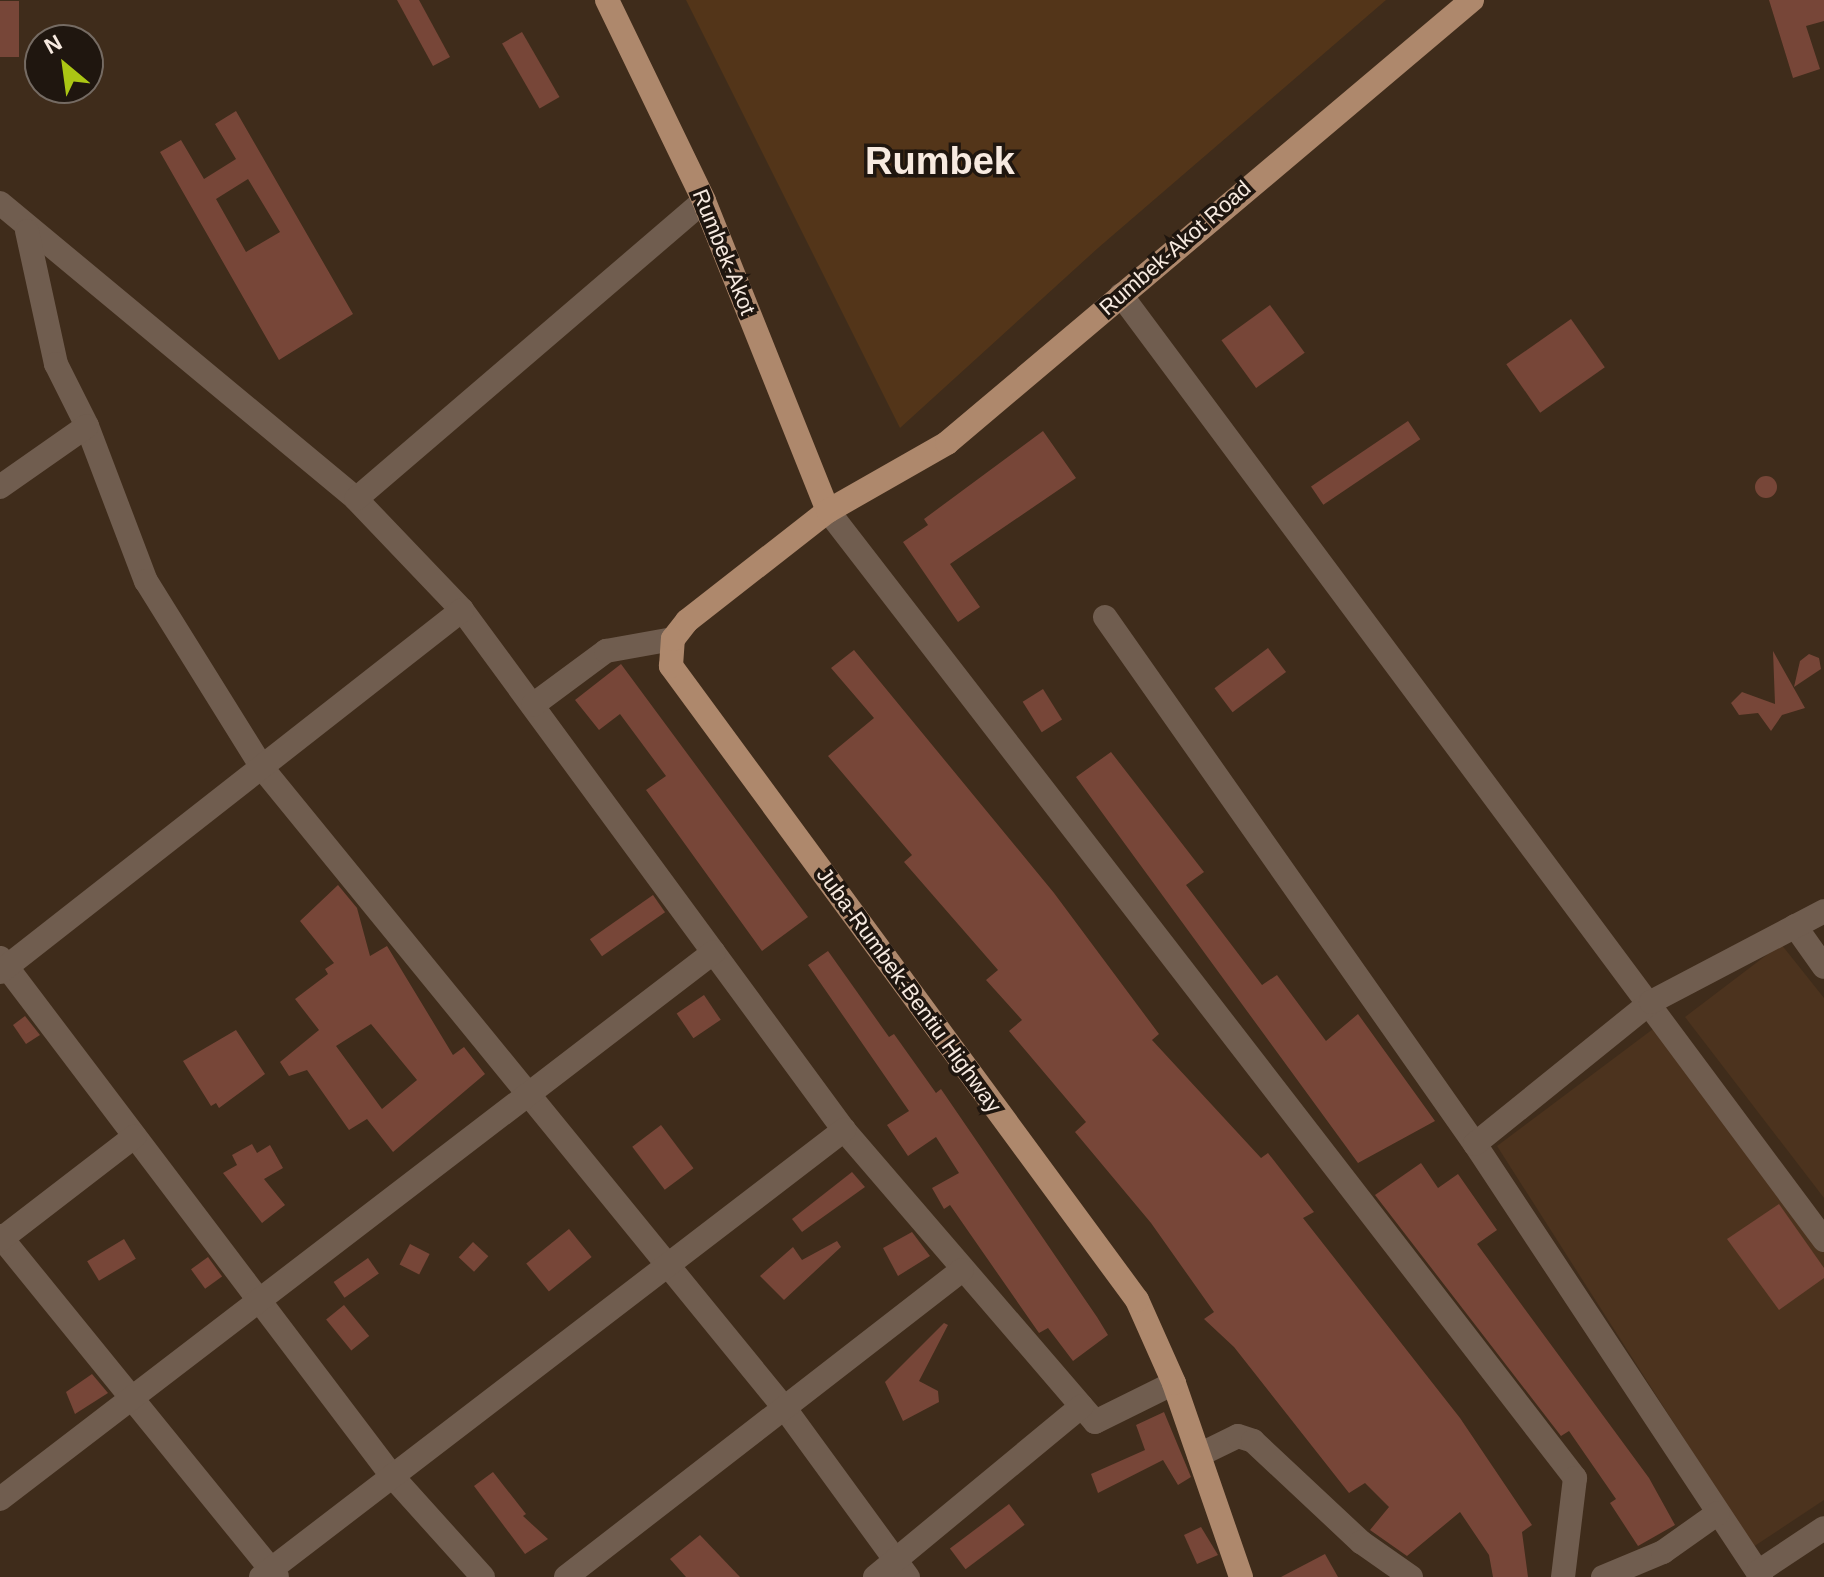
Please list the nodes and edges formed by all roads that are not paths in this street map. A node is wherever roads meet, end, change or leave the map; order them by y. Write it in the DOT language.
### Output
graph roads {
  1 [pos="607,0"];
  2 [pos="1472,0"];
  3 [pos="704,201"];
  4 [pos="10,220"];
  5 [pos="1121,295"];
  6 [pos="87,426"];
  7 [pos="0,487"];
  8 [pos="356,499"];
  9 [pos="828,511"];
  10 [pos="462,610"];
  11 [pos="1105,617"];
  12 [pos="673,639"];
  13 [pos="533,705"];
  14 [pos="263,769"];
  15 [pos="1824,911"];
  16 [pos="1795,926"];
  17 [pos="714,952"];
  18 [pos="2,965"];
  19 [pos="1824,967"];
  20 [pos="1651,1002"];
  21 [pos="528,1096"];
  22 [pos="844,1130"];
  23 [pos="135,1136"];
  24 [pos="1475,1144"];
  25 [pos="1,1238"];
  26 [pos="1824,1240"];
  27 [pos="665,1266"];
  28 [pos="962,1270"];
  29 [pos="263,1302"];
  30 [pos="1174,1383"];
  31 [pos="132,1398"];
  32 [pos="1082,1406"];
  33 [pos="786,1410"];
  34 [pos="1199,1455"];
  35 [pos="392,1476"];
  36 [pos="0,1499"];
  37 [pos="1718,1513"];
  38 [pos="1824,1528"];
  39 [pos="902,1568"];
  40 [pos="269,1575"];
  41 [pos="1760,1575"];
  42 [pos="483,1577"];
  43 [pos="566,1577"];
  44 [pos="875,1577"];
  45 [pos="1241,1577"];
  46 [pos="1411,1577"];
  47 [pos="1563,1577"];
  48 [pos="1603,1577"];
  1 -- 3 [label="main road, Rumbek-Akot"];
  2 -- 5 [label="main road, Rumbek-Akot Road"];
  3 -- 8 [label="street"];
  3 -- 9 [label="main road, Rumbek-Akot"];
  4 -- 6 [label="street"];
  4 -- 8 [label="street"];
  5 -- 9 [label="main road, Rumbek-Akot Road"];
  5 -- 20 [label="street"];
  6 -- 7 [label="street"];
  6 -- 14 [label="street"];
  8 -- 10 [label="street"];
  9 -- 12 [label="main road"];
  9 -- 47 [label="street"];
  10 -- 13 [label="street"];
  10 -- 14 [label="street"];
  11 -- 24 [label="street"];
  12 -- 13 [label="street"];
  12 -- 30 [label="main road, Juba-Rumbek-Bentiu Highway"];
  13 -- 17 [label="street"];
  14 -- 18 [label="street"];
  14 -- 21 [label="street"];
  15 -- 16 [label="street"];
  16 -- 19 [label="street"];
  16 -- 20 [label="street"];
  17 -- 21 [label="street"];
  17 -- 22 [label="street"];
  18 -- 23 [label="street"];
  20 -- 24 [label="street"];
  20 -- 26 [label="street"];
  21 -- 27 [label="street"];
  21 -- 29 [label="street"];
  22 -- 27 [label="street"];
  22 -- 28 [label="street"];
  23 -- 25 [label="street"];
  23 -- 29 [label="street"];
  24 -- 37 [label="street"];
  25 -- 31 [label="street"];
  27 -- 33 [label="street"];
  27 -- 35 [label="street"];
  28 -- 32 [label="street"];
  28 -- 33 [label="street"];
  29 -- 31 [label="street"];
  29 -- 35 [label="street"];
  30 -- 32 [label="street"];
  30 -- 34 [label="main road, Juba-Rumbek-Bentiu Highway"];
  31 -- 36 [label="street"];
  31 -- 40 [label="street"];
  32 -- 39 [label="street"];
  33 -- 39 [label="street"];
  33 -- 43 [label="street"];
  34 -- 45 [label="main road, Juba-Rumbek-Bentiu Highway"];
  34 -- 46 [label="street"];
  35 -- 40 [label="street"];
  35 -- 42 [label="street"];
  37 -- 41 [label="street"];
  37 -- 48 [label="street"];
  38 -- 41 [label="street"];
  39 -- 44 [label="street"];
}
